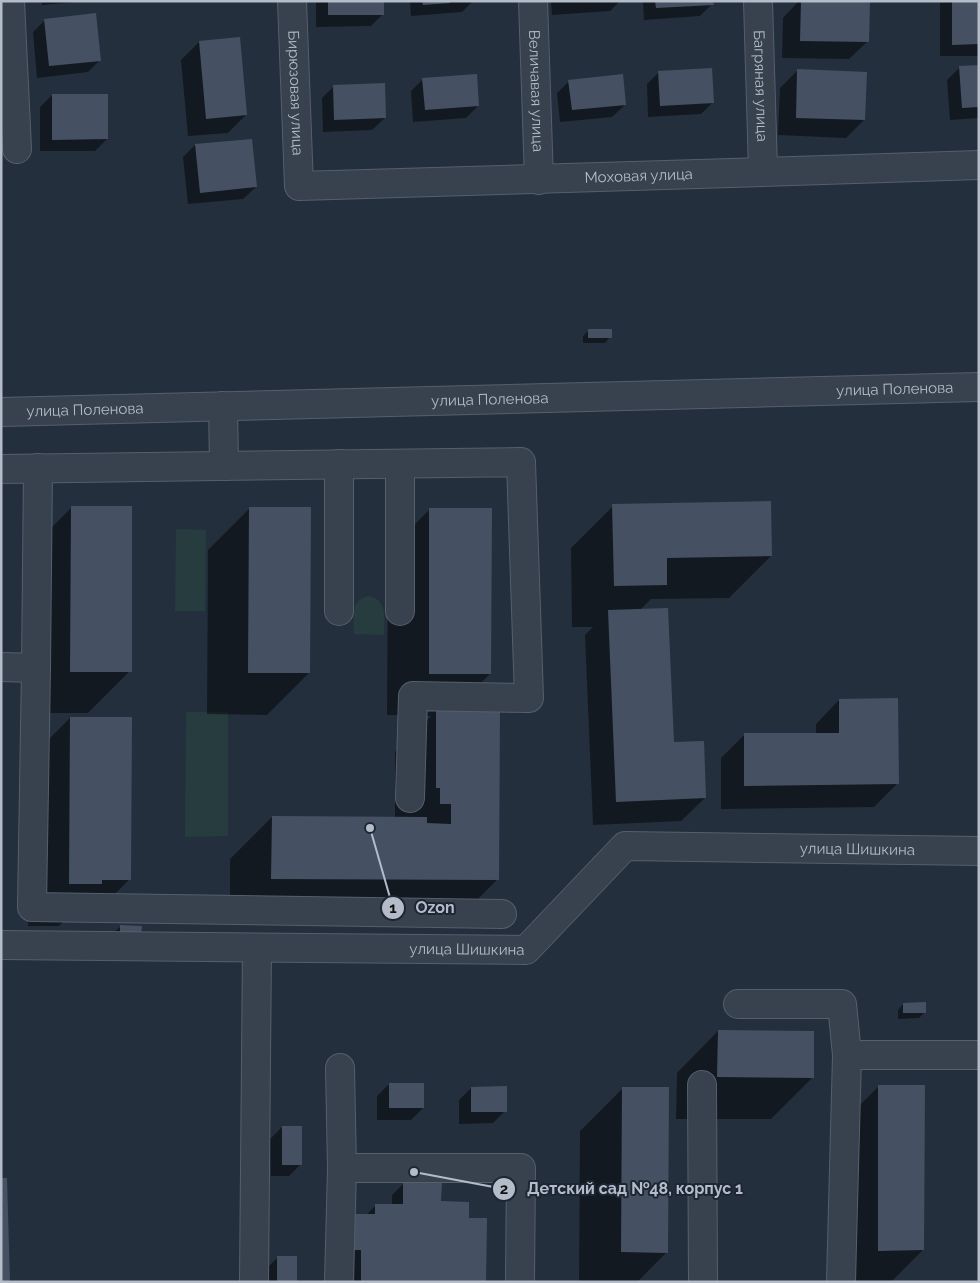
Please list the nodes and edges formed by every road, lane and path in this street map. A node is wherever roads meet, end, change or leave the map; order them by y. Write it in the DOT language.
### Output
graph roads {
  1 [pos="10,1"];
  2 [pos="292,1"];
  3 [pos="533,1"];
  4 [pos="758,1"];
  5 [pos="17,149"];
  6 [pos="979,165"];
  7 [pos="763,170"];
  8 [pos="539,180"];
  9 [pos="300,186"];
  10 [pos="979,387"];
  11 [pos="223,406"];
  12 [pos="1,412"];
  13 [pos="339,464"];
  14 [pos="400,464"];
  15 [pos="224,466"];
  16 [pos="38,468"];
  17 [pos="1,469"];
  18 [pos="338,611"];
  19 [pos="400,611"];
  20 [pos="1,667"];
  21 [pos="36,668"];
  22 [pos="410,798"];
  23 [pos="979,851"];
  24 [pos="502,914"];
  25 [pos="1,945"];
  26 [pos="257,948"];
  27 [pos="738,1004"];
  28 [pos="847,1055"];
  29 [pos="979,1055"];
  30 [pos="340,1068"];
  31 [pos="702,1085"];
  32 [pos="342,1168"];
  33 [pos="254,1282"];
  34 [pos="339,1282"];
  35 [pos="520,1282"];
  36 [pos="703,1282"];
  37 [pos="841,1282"];
  1 -- 5 [label="street"];
  2 -- 9 [label="street, Бирюзовая улица"];
  3 -- 8 [label="street, Величавая улица"];
  4 -- 7 [label="street, Багряная улица"];
  6 -- 7 [label="street, Моховая улица"];
  7 -- 8 [label="street, Моховая улица"];
  8 -- 9 [label="street, Моховая улица"];
  10 -- 11 [label="street, улица Поленова"];
  11 -- 12 [label="street, улица Поленова"];
  11 -- 15 [label="street"];
  13 -- 14 [label="street"];
  13 -- 15 [label="street"];
  13 -- 18 [label="street"];
  14 -- 19 [label="street"];
  14 -- 22 [label="street"];
  15 -- 16 [label="street"];
  16 -- 17 [label="street"];
  16 -- 21 [label="street"];
  20 -- 21 [label="street"];
  21 -- 24 [label="street"];
  23 -- 26 [label="street, улица Шишкина"];
  25 -- 26 [label="street, улица Шишкина"];
  26 -- 33 [label="street"];
  27 -- 28 [label="street"];
  28 -- 29 [label="street"];
  28 -- 37 [label="street"];
  30 -- 32 [label="street"];
  31 -- 36 [label="street"];
  32 -- 34 [label="street"];
  32 -- 35 [label="street"];
}
